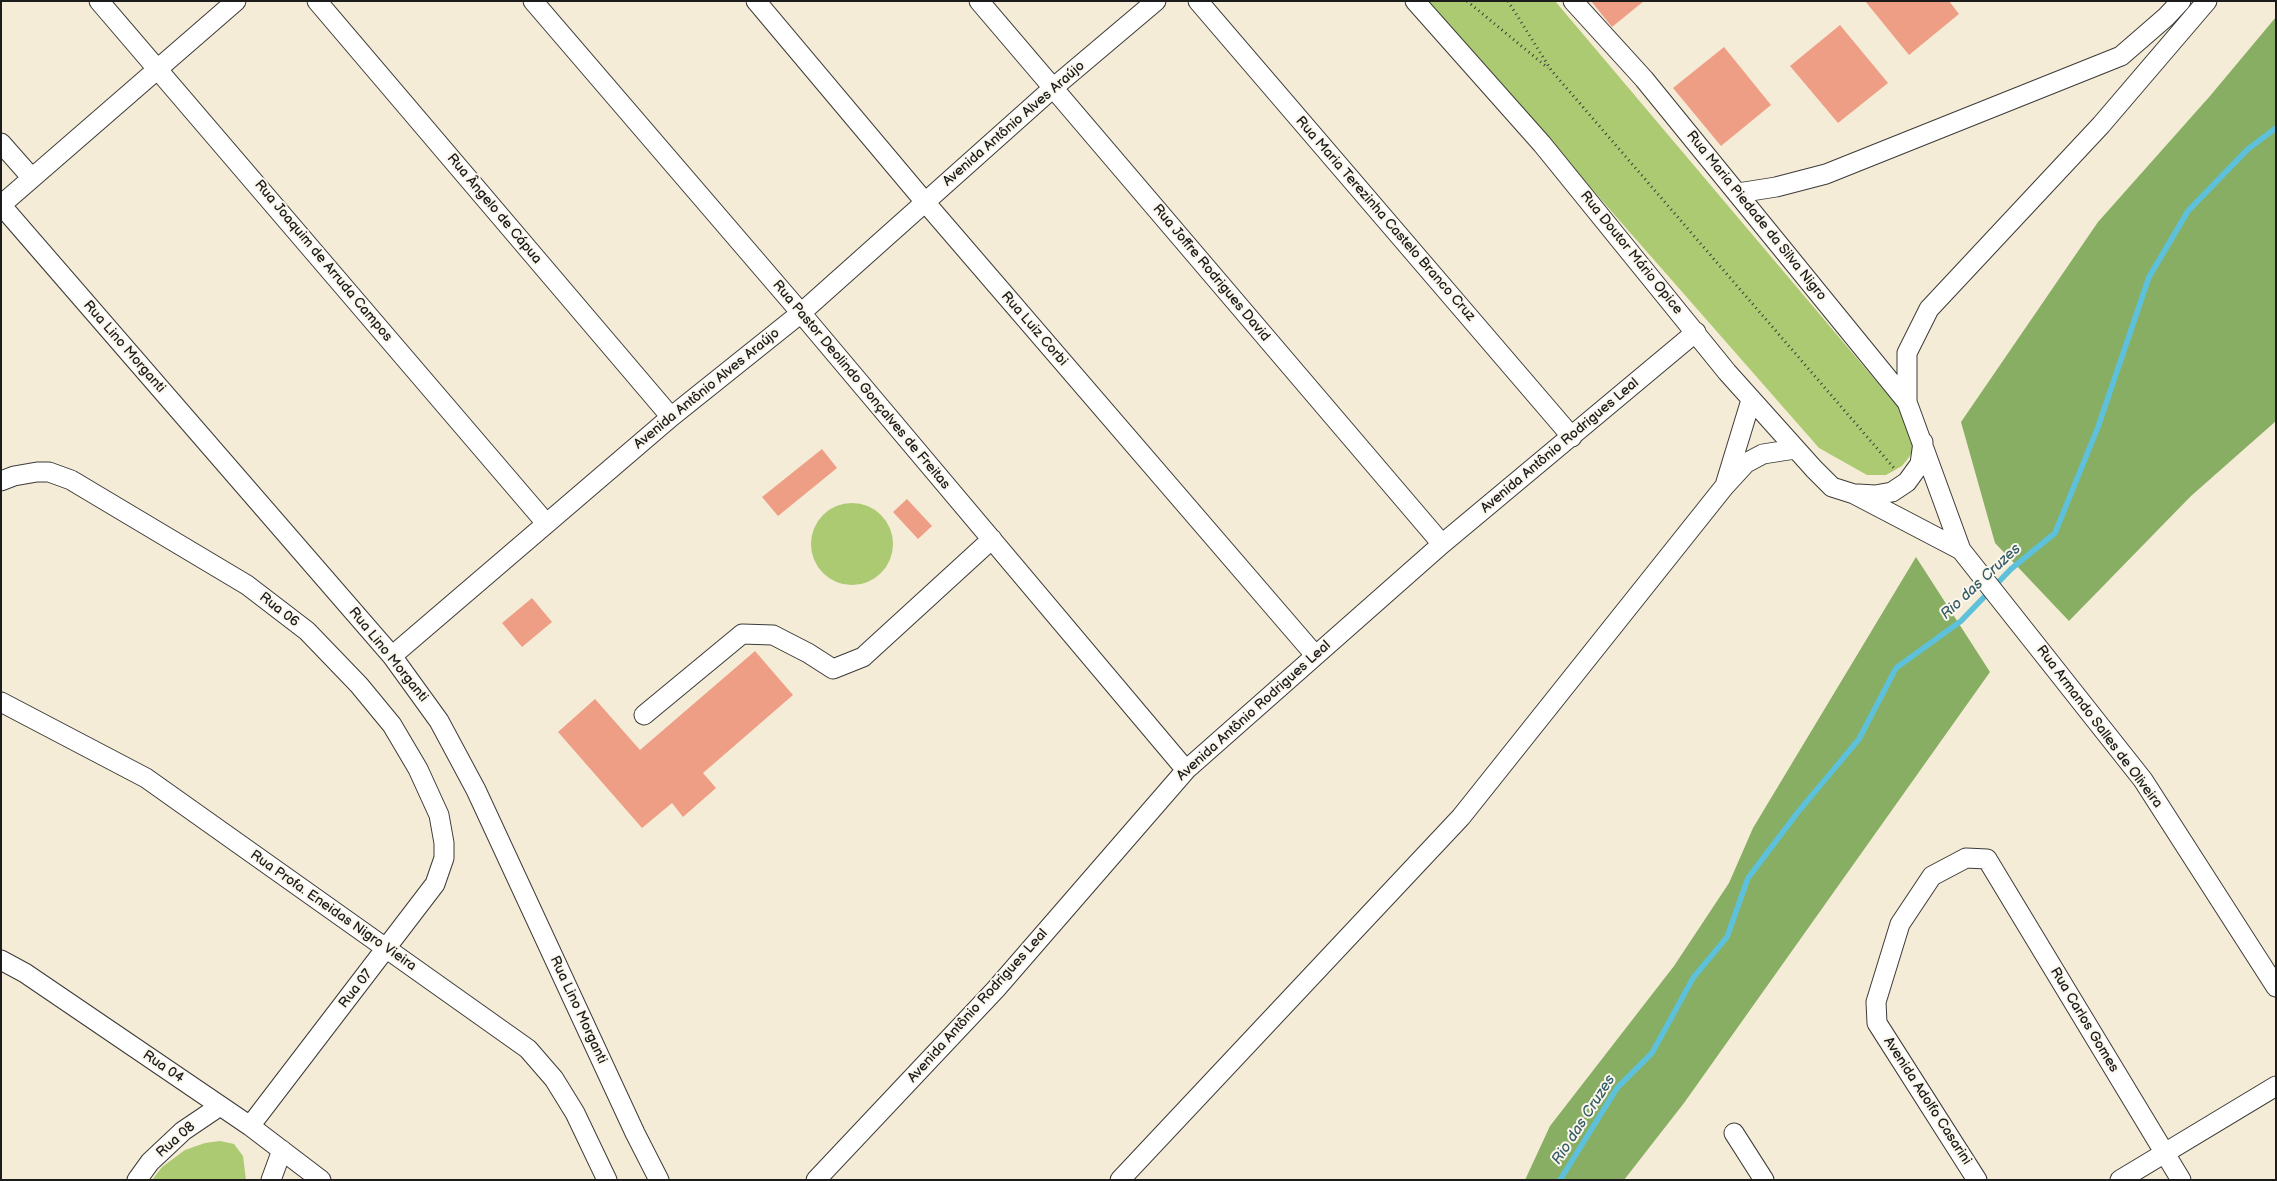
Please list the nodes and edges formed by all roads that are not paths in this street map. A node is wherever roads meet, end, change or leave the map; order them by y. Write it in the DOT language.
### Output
graph roads {
  1 [pos="99,1"];
  2 [pos="236,1"];
  3 [pos="317,1"];
  4 [pos="533,1"];
  5 [pos="756,1"];
  6 [pos="979,1"];
  7 [pos="1156,1"];
  8 [pos="1198,1"];
  9 [pos="1416,1"];
  10 [pos="1573,1"];
  11 [pos="2180,1"];
  12 [pos="2207,1"];
  13 [pos="158,68"];
  14 [pos="1053,88"];
  15 [pos="1,143"];
  16 [pos="31,177"];
  17 [pos="1738,193"];
  18 [pos="925,202"];
  19 [pos="1,205"];
  20 [pos="801,313"];
  21 [pos="1696,332"];
  22 [pos="1751,400"];
  23 [pos="1907,402"];
  24 [pos="671,417"];
  25 [pos="1572,438"];
  26 [pos="1923,442"];
  27 [pos="1795,449"];
  28 [pos="1,481"];
  29 [pos="1724,487"];
  30 [pos="1854,494"];
  31 [pos="546,523"];
  32 [pos="992,540"];
  33 [pos="1442,544"];
  34 [pos="1961,550"];
  35 [pos="1315,655"];
  36 [pos="392,656"];
  37 [pos="1,702"];
  38 [pos="644,715"];
  39 [pos="1186,770"];
  40 [pos="444,843"];
  41 [pos="1986,860"];
  42 [pos="386,949"];
  43 [pos="1,960"];
  44 [pos="2276,987"];
  45 [pos="2276,1086"];
  46 [pos="220,1106"];
  47 [pos="250,1126"];
  48 [pos="1734,1133"];
  49 [pos="282,1150"];
  50 [pos="2164,1152"];
  51 [pos="137,1180"];
  52 [pos="272,1180"];
  53 [pos="321,1180"];
  54 [pos="607,1180"];
  55 [pos="659,1180"];
  56 [pos="816,1180"];
  57 [pos="1120,1180"];
  58 [pos="1764,1180"];
  59 [pos="1977,1180"];
  60 [pos="2120,1180"];
  61 [pos="2181,1180"];
  1 -- 13 [label="street, Rua Joaquim de Arruda Campos"];
  2 -- 13 [label="street"];
  3 -- 24 [label="street, Rua Ângelo de Cápua"];
  4 -- 20 [label="street, Rua Pastor Deolindo Gonçalves de Freitas"];
  5 -- 18 [label="street, Rua Luiz Corbi"];
  6 -- 14 [label="street, Rua Joffre Rodrigues David"];
  7 -- 14 [label="street, Avenida Antônio Alves Araújo"];
  8 -- 25 [label="street, Rua Maria Terezinha Castelo Branco Cruz"];
  9 -- 21 [label="street, Rua Doutor Mário Opice"];
  10 -- 17 [label="street, Rua Maria Piedade da Silva Nigro"];
  11 -- 17 [label="street"];
  12 -- 23 [label="street"];
  13 -- 16 [label="street"];
  13 -- 31 [label="street, Rua Joaquim de Arruda Campos"];
  14 -- 18 [label="street, Avenida Antônio Alves Araújo"];
  14 -- 33 [label="street, Rua Joffre Rodrigues David"];
  15 -- 16 [label="street"];
  16 -- 19 [label="street"];
  17 -- 23 [label="street, Rua Maria Piedade da Silva Nigro"];
  18 -- 20 [label="street, Avenida Antônio Alves Araújo"];
  18 -- 35 [label="street, Rua Luiz Corbi"];
  19 -- 36 [label="street, Rua Lino Morganti"];
  20 -- 24 [label="street, Avenida Antônio Alves Araújo"];
  20 -- 32 [label="street, Rua Pastor Deolindo Gonçalves de Freitas"];
  21 -- 22 [label="street, Rua Doutor Mário Opice"];
  21 -- 25 [label="street, Avenida Antônio Rodrigues Leal"];
  22 -- 27 [label="street, Rua Doutor Mário Opice"];
  22 -- 29 [label="street"];
  23 -- 26 [label="street, Rua Maria Piedade da Silva Nigro"];
  24 -- 31 [label="street, Avenida Antônio Alves Araújo"];
  25 -- 33 [label="street, Avenida Antônio Rodrigues Leal"];
  26 -- 30 [label="street"];
  26 -- 34 [label="street, Rua Maria Piedade da Silva Nigro"];
  27 -- 29 [label="street"];
  27 -- 30 [label="street, Rua Doutor Mário Opice"];
  28 -- 40 [label="street, Rua 06"];
  29 -- 57 [label="street"];
  30 -- 34 [label="street"];
  31 -- 36 [label="street, Avenida Antônio Alves Araújo"];
  32 -- 38 [label="street"];
  32 -- 39 [label="street, Rua Pastor Deolindo Gonçalves de Freitas"];
  33 -- 35 [label="street, Avenida Antônio Rodrigues Leal"];
  34 -- 44 [label="street, Rua Armando Salles de Oliveira"];
  35 -- 39 [label="street, Avenida Antônio Rodrigues Leal"];
  36 -- 55 [label="street, Rua Lino Morganti"];
  37 -- 42 [label="street, Rua Profa. Eneidas Nigro Vieira"];
  39 -- 56 [label="street, Avenida Antônio Rodrigues Leal"];
  40 -- 42 [label="street, Rua 07"];
  41 -- 50 [label="street, Rua Carlos Gomes"];
  41 -- 59 [label="street, Avenida Adolfo Casarini"];
  42 -- 47 [label="street, Rua 07"];
  42 -- 54 [label="street, Rua Profa. Eneidas Nigro Vieira"];
  43 -- 46 [label="street, Rua 04"];
  45 -- 50 [label="street"];
  46 -- 47 [label="street, Rua 04"];
  46 -- 51 [label="street, Rua 08"];
  47 -- 49 [label="street, Rua 04"];
  48 -- 58 [label="street"];
  49 -- 52 [label="street"];
  49 -- 53 [label="street, Rua 04"];
  50 -- 60 [label="street"];
  50 -- 61 [label="street, Rua Carlos Gomes"];
}
